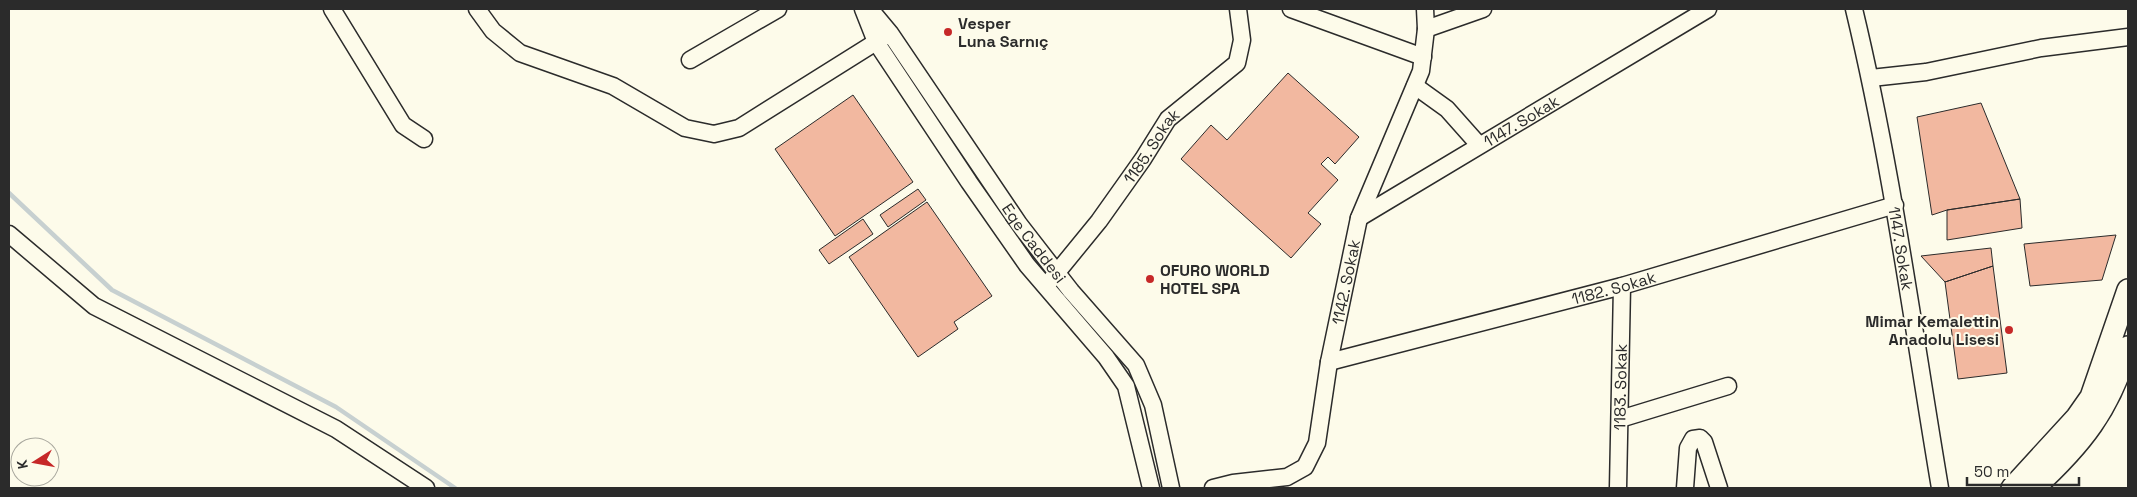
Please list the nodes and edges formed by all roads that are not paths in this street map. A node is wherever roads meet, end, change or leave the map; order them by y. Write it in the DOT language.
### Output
graph roads {
  1 [pos="332,9"];
  2 [pos="477,9"];
  3 [pos="778,9"];
  4 [pos="864,9"];
  5 [pos="870,9"];
  6 [pos="1238,9"];
  7 [pos="1291,9"];
  8 [pos="1425,9"];
  9 [pos="1483,9"];
  10 [pos="1708,9"];
  11 [pos="1854,9"];
  12 [pos="1426,29"];
  13 [pos="890,33"];
  14 [pos="2128,37"];
  15 [pos="876,42"];
  16 [pos="1423,57"];
  17 [pos="690,60"];
  18 [pos="1871,78"];
  19 [pos="1415,86"];
  20 [pos="424,139"];
  21 [pos="1479,145"];
  22 [pos="1895,205"];
  23 [pos="1359,218"];
  24 [pos="9,234"];
  25 [pos="1057,273"];
  26 [pos="1622,286"];
  27 [pos="1046,287"];
  28 [pos="2128,290"];
  29 [pos="2128,346"];
  30 [pos="1329,362"];
  31 [pos="1728,386"];
  32 [pos="1620,418"];
  33 [pos="426,488"];
  34 [pos="1151,488"];
  35 [pos="1171,488"];
  36 [pos="1213,488"];
  37 [pos="1618,488"];
  38 [pos="1686,488"];
  39 [pos="1720,488"];
  40 [pos="1940,488"];
  41 [pos="2012,488"];
  42 [pos="2034,488"];
  1 -- 20 [label="street"];
  2 -- 15 [label="street"];
  3 -- 17 [label="street"];
  4 -- 15 [label="street"];
  5 -- 13 [label="street, Ege Caddesi"];
  6 -- 25 [label="street, 1185. Sokak"];
  7 -- 16 [label="street"];
  8 -- 12 [label="street, 1142. Sokak"];
  9 -- 12 [label="street"];
  10 -- 21 [label="street, 1147. Sokak"];
  11 -- 18 [label="street, 1147. Sokak"];
  12 -- 16 [label="street, 1142. Sokak"];
  13 -- 15 [label="street"];
  13 -- 25 [label="street, Ege Caddesi"];
  14 -- 18 [label="street"];
  15 -- 27 [label="street"];
  16 -- 19 [label="street, 1142. Sokak"];
  18 -- 22 [label="street, 1147. Sokak"];
  19 -- 21 [label="street"];
  19 -- 23 [label="street, 1142. Sokak"];
  21 -- 23 [label="street, 1147. Sokak"];
  22 -- 26 [label="street, 1182. Sokak"];
  22 -- 40 [label="street, 1147. Sokak"];
  23 -- 30 [label="street, 1142. Sokak"];
  24 -- 33 [label="street"];
  25 -- 27 [label="street, 1185. Sokak"];
  25 -- 35 [label="street, Ege Caddesi"];
  26 -- 30 [label="street, 1182. Sokak"];
  26 -- 32 [label="street, 1183. Sokak"];
  27 -- 34 [label="street"];
  28 -- 41 [label="main road"];
  29 -- 42 [label="main road"];
  30 -- 36 [label="street, 1142. Sokak"];
  31 -- 32 [label="street"];
  32 -- 37 [label="street, 1183. Sokak"];
  38 -- 39 [label="street"];
}
